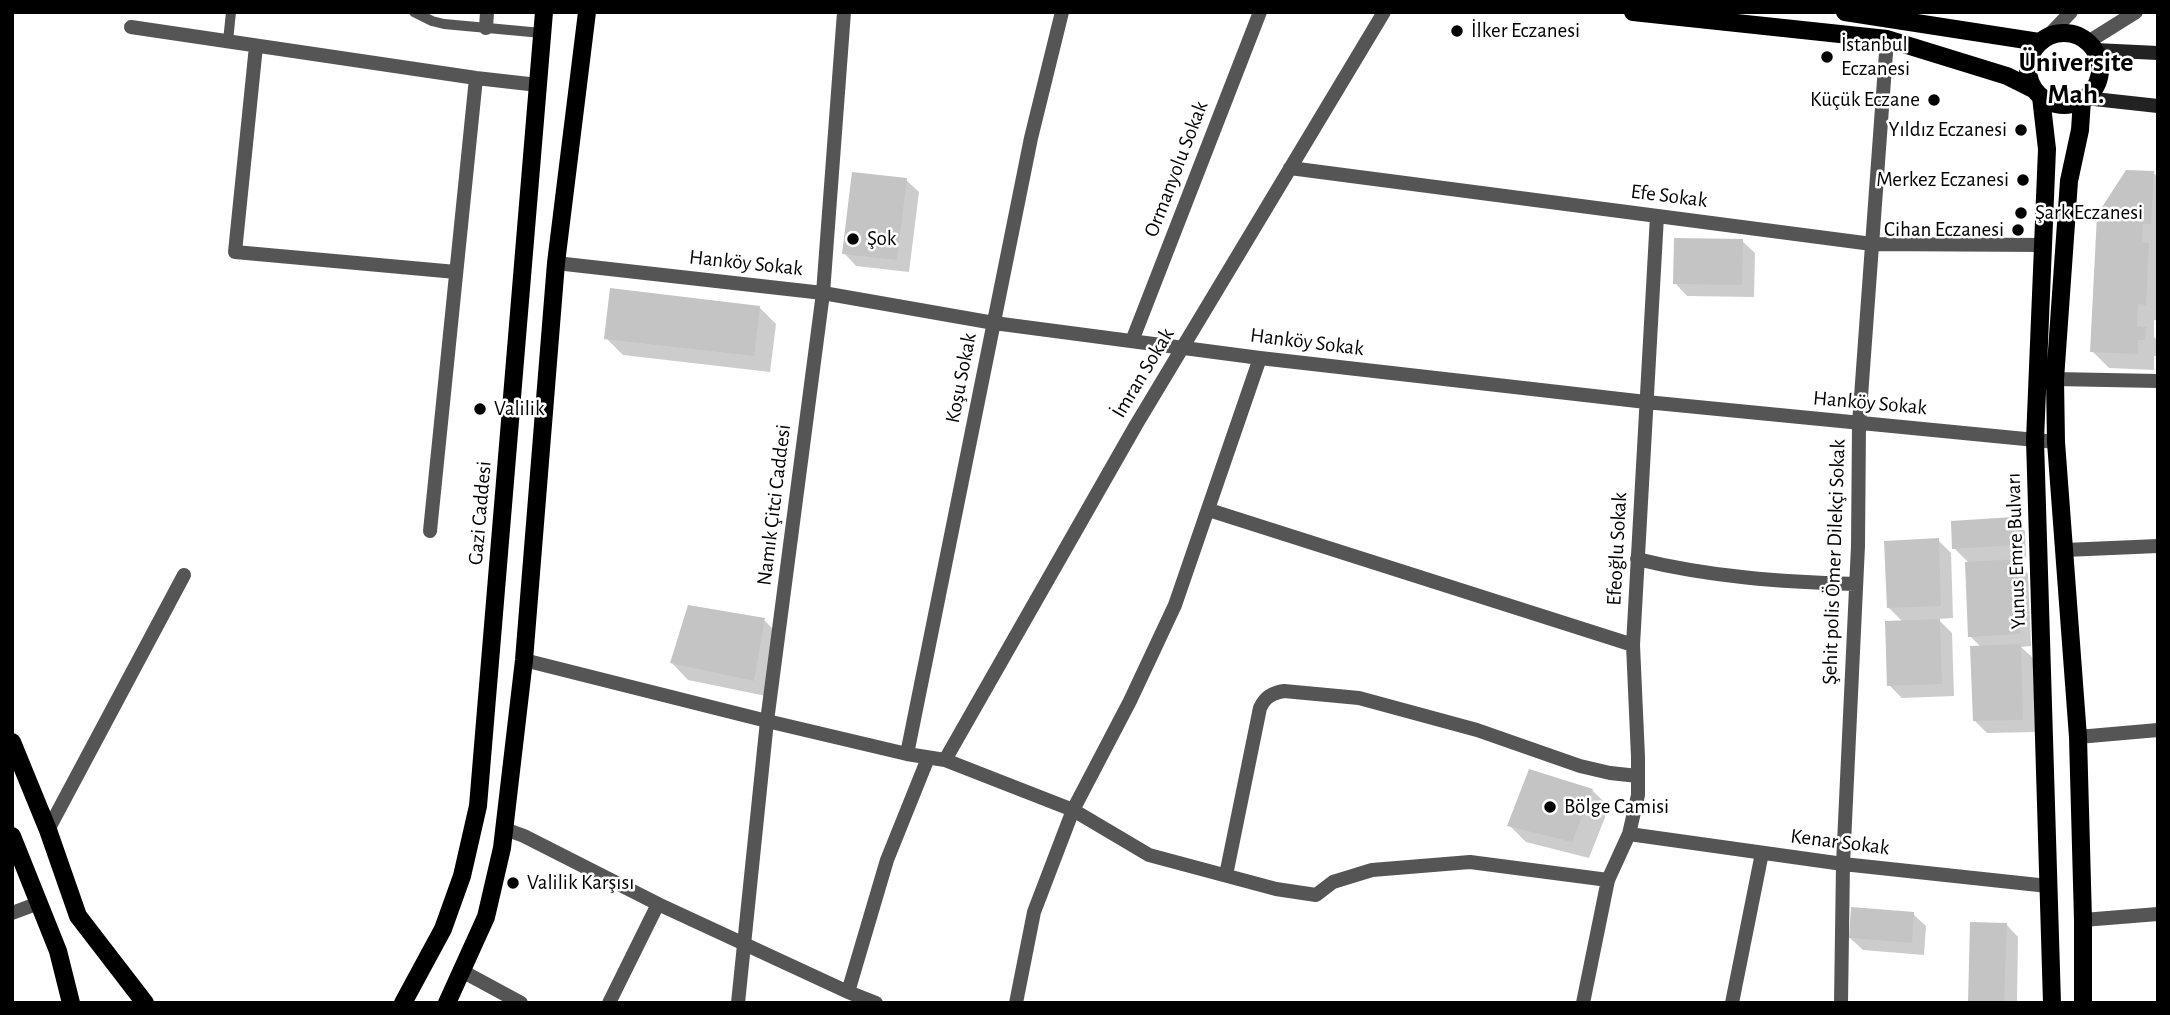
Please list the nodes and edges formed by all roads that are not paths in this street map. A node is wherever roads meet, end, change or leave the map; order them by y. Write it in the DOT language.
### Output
graph roads {
  1 [pos="231,12"];
  2 [pos="414,12"];
  3 [pos="487,12"];
  4 [pos="544,12"];
  5 [pos="587,12"];
  6 [pos="844,12"];
  7 [pos="1062,12"];
  8 [pos="1260,12"];
  9 [pos="1384,12"];
  10 [pos="1633,12"];
  11 [pos="1845,12"];
  12 [pos="2071,12"];
  13 [pos="2136,12"];
  14 [pos="131,27"];
  15 [pos="486,28"];
  16 [pos="542,33"];
  17 [pos="1887,39"];
  18 [pos="2043,39"];
  19 [pos="228,41"];
  20 [pos="256,46"];
  21 [pos="2092,46"];
  22 [pos="2158,53"];
  23 [pos="476,78"];
  24 [pos="538,85"];
  25 [pos="2037,93"];
  26 [pos="2084,99"];
  27 [pos="2158,106"];
  28 [pos="1290,168"];
  29 [pos="1657,216"];
  30 [pos="1872,244"];
  31 [pos="2044,245"];
  32 [pos="556,263"];
  33 [pos="456,272"];
  34 [pos="823,293"];
  35 [pos="994,323"];
  36 [pos="1132,341"];
  37 [pos="1182,347"];
  38 [pos="1260,358"];
  39 [pos="2055,379"];
  40 [pos="2158,380"];
  41 [pos="1646,402"];
  42 [pos="1859,424"];
  43 [pos="2035,439"];
  44 [pos="2056,442"];
  45 [pos="1209,510"];
  46 [pos="430,531"];
  47 [pos="2158,546"];
  48 [pos="2065,550"];
  49 [pos="1637,559"];
  50 [pos="184,575"];
  51 [pos="1856,584"];
  52 [pos="1633,645"];
  53 [pos="524,660"];
  54 [pos="767,721"];
  55 [pos="2158,730"];
  56 [pos="2078,737"];
  57 [pos="12,742"];
  58 [pos="906,754"];
  59 [pos="928,758"];
  60 [pos="945,761"];
  61 [pos="1638,776"];
  62 [pos="1073,810"];
  63 [pos="505,829"];
  64 [pos="48,830"];
  65 [pos="1629,834"];
  66 [pos="12,836"];
  67 [pos="1762,853"];
  68 [pos="1843,864"];
  69 [pos="1226,875"];
  70 [pos="1608,880"];
  71 [pos="2048,886"];
  72 [pos="39,903"];
  73 [pos="658,904"];
  74 [pos="12,913"];
  75 [pos="2158,914"];
  76 [pos="2084,920"];
  77 [pos="744,943"];
  78 [pos="460,970"];
  79 [pos="848,992"];
  80 [pos="71,1003"];
  81 [pos="145,1003"];
  82 [pos="404,1003"];
  83 [pos="447,1003"];
  84 [pos="521,1003"];
  85 [pos="609,1003"];
  86 [pos="737,1003"];
  87 [pos="876,1003"];
  88 [pos="1016,1003"];
  89 [pos="1583,1003"];
  90 [pos="1732,1003"];
  91 [pos="1841,1003"];
  92 [pos="2052,1003"];
  93 [pos="2083,1003"];
  1 -- 19 [label="lane"];
  2 -- 15 [label="lane"];
  3 -- 15 [label="street"];
  4 -- 16 [label="main road, Gazi Caddesi"];
  5 -- 32 [label="main road"];
  6 -- 34 [label="street, Namık Çitci Caddesi"];
  7 -- 35 [label="street, Koşu Sokak"];
  8 -- 36 [label="street, Ormanyolu Sokak"];
  9 -- 28 [label="street, İmran Sokak"];
  10 -- 17 [label="main road"];
  11 -- 18 [label="main road"];
  12 -- 18 [label="street"];
  13 -- 21 [label="street"];
  14 -- 19 [label="street"];
  15 -- 16 [label="lane"];
  16 -- 24 [label="main road, Gazi Caddesi"];
  17 -- 25 [label="main road"];
  17 -- 30 [label="street, Şehit polis Ömer Dilekçi Sokak"];
  18 -- 21 [label="main road"];
  18 -- 25 [label="main road"];
  19 -- 20 [label="street"];
  20 -- 23 [label="street"];
  20 -- 33 [label="street"];
  21 -- 22 [label="main road"];
  21 -- 26 [label="main road"];
  23 -- 24 [label="street"];
  23 -- 33 [label="street"];
  24 -- 82 [label="main road, Gazi Caddesi"];
  25 -- 26 [label="main road"];
  25 -- 31 [label="main road, Yunus Emre Bulvarı"];
  26 -- 27 [label="main road"];
  26 -- 39 [label="main road"];
  28 -- 29 [label="street, Efe Sokak"];
  28 -- 37 [label="street, İmran Sokak"];
  29 -- 30 [label="street, Efe Sokak"];
  29 -- 41 [label="street, Efeoğlu Sokak"];
  30 -- 31 [label="street, Efe Sokak"];
  30 -- 42 [label="street, Şehit polis Ömer Dilekçi Sokak"];
  31 -- 43 [label="main road, Yunus Emre Bulvarı"];
  32 -- 34 [label="street, Hanköy Sokak"];
  32 -- 53 [label="main road"];
  33 -- 46 [label="street"];
  34 -- 35 [label="street, Hanköy Sokak"];
  34 -- 54 [label="street, Namık Çitci Caddesi"];
  35 -- 36 [label="street, Hanköy Sokak"];
  35 -- 58 [label="street, Koşu Sokak"];
  36 -- 37 [label="street, Hanköy Sokak"];
  37 -- 38 [label="street, Hanköy Sokak"];
  37 -- 60 [label="street, İmran Sokak"];
  38 -- 41 [label="street, Hanköy Sokak"];
  38 -- 45 [label="street"];
  39 -- 40 [label="street"];
  39 -- 44 [label="main road"];
  41 -- 42 [label="street, Hanköy Sokak"];
  41 -- 49 [label="street, Efeoğlu Sokak"];
  42 -- 43 [label="street, Hanköy Sokak"];
  42 -- 51 [label="street, Şehit polis Ömer Dilekçi Sokak"];
  43 -- 44 [label="street, Hanköy Sokak"];
  43 -- 71 [label="main road, Yunus Emre Bulvarı"];
  44 -- 48 [label="main road"];
  45 -- 52 [label="street"];
  45 -- 62 [label="street"];
  47 -- 48 [label="street"];
  48 -- 56 [label="main road"];
  49 -- 51 [label="street"];
  49 -- 52 [label="street, Efeoğlu Sokak"];
  50 -- 64 [label="street"];
  51 -- 68 [label="street, Şehit polis Ömer Dilekçi Sokak"];
  52 -- 61 [label="street, Efeoğlu Sokak"];
  53 -- 54 [label="street"];
  53 -- 63 [label="main road"];
  54 -- 58 [label="street"];
  54 -- 77 [label="street, Namık Çitci Caddesi"];
  55 -- 56 [label="street"];
  56 -- 76 [label="main road"];
  57 -- 64 [label="main road"];
  58 -- 59 [label="street"];
  59 -- 60 [label="street"];
  59 -- 79 [label="street"];
  60 -- 62 [label="street"];
  61 -- 65 [label="street, Efeoğlu Sokak"];
  61 -- 69 [label="street"];
  62 -- 69 [label="street"];
  62 -- 88 [label="street"];
  63 -- 73 [label="street"];
  63 -- 78 [label="main road"];
  64 -- 81 [label="main road"];
  65 -- 67 [label="street, Kenar Sokak"];
  65 -- 70 [label="street, Efeoğlu Sokak"];
  66 -- 72 [label="main road"];
  67 -- 68 [label="street, Kenar Sokak"];
  67 -- 90 [label="street"];
  68 -- 71 [label="street, Kenar Sokak"];
  68 -- 91 [label="street, Şehit polis Ömer Dilekçi Sokak"];
  69 -- 70 [label="street"];
  70 -- 89 [label="street"];
  71 -- 92 [label="main road, Yunus Emre Bulvarı"];
  72 -- 74 [label="street"];
  72 -- 80 [label="main road"];
  73 -- 77 [label="street"];
  73 -- 85 [label="street"];
  75 -- 76 [label="street"];
  76 -- 93 [label="main road"];
  77 -- 79 [label="street"];
  77 -- 86 [label="street, Namık Çitci Caddesi"];
  78 -- 83 [label="main road"];
  78 -- 84 [label="street"];
  79 -- 87 [label="street"];
}
